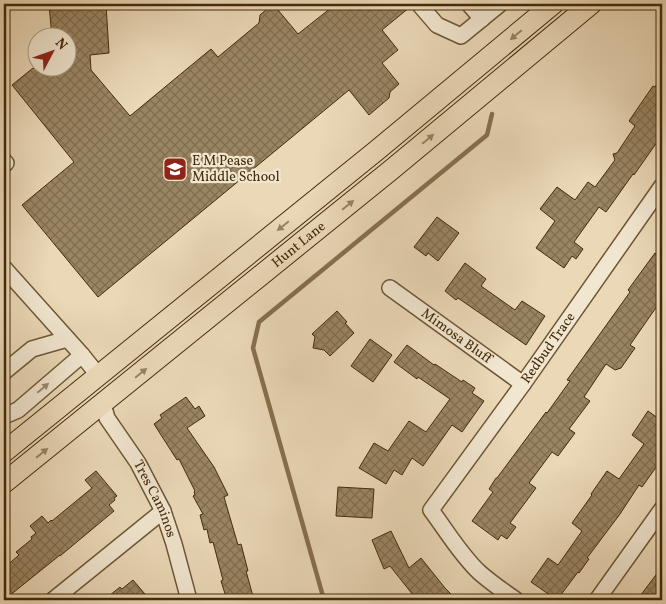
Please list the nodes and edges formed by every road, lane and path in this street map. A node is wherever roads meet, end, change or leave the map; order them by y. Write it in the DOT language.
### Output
graph roads {
  1 [pos="419,4"];
  2 [pos="469,4"];
  3 [pos="500,4"];
  4 [pos="553,4"];
  5 [pos="591,4"];
  6 [pos="482,19"];
  7 [pos="376,151"];
  8 [pos="4,161"];
  9 [pos="4,165"];
  10 [pos="391,170"];
  11 [pos="662,186"];
  12 [pos="4,268"];
  13 [pos="390,288"];
  14 [pos="67,339"];
  15 [pos="82,355"];
  16 [pos="4,372"];
  17 [pos="98,376"];
  18 [pos="523,384"];
  19 [pos="103,404"];
  20 [pos="4,416"];
  21 [pos="4,452"];
  22 [pos="4,483"];
  23 [pos="662,509"];
  24 [pos="163,511"];
  25 [pos="53,600"];
  26 [pos="189,600"];
  27 [pos="516,600"];
  28 [pos="598,600"];
  1 -- 6 [label="street"];
  2 -- 6 [label="street"];
  3 -- 6 [label="street"];
  4 -- 7 [label="main road, Hunt Lane, one-way"];
  10 -- 5 [label="main road, Hunt Lane, one-way"];
  7 -- 10 [label="main road"];
  7 -- 17 [label="main road, Hunt Lane, one-way"];
  8 -- 9 [label="street"];
  19 -- 10 [label="main road, Hunt Lane, one-way"];
  11 -- 18 [label="street, Redbud Trace"];
  12 -- 14 [label="street"];
  13 -- 18 [label="street, Mimosa Bluff"];
  14 -- 15 [label="street"];
  14 -- 16 [label="street"];
  15 -- 17 [label="street"];
  20 -- 15 [label="street, one-way"];
  17 -- 19 [label="main road"];
  17 -- 21 [label="main road, Hunt Lane"];
  18 -- 27 [label="street, Redbud Trace"];
  22 -- 19 [label="main road, Hunt Lane, one-way"];
  19 -- 24 [label="street, Tres Caminos"];
  23 -- 28 [label="street"];
  24 -- 25 [label="street"];
  24 -- 26 [label="street, Tres Caminos"];
}
